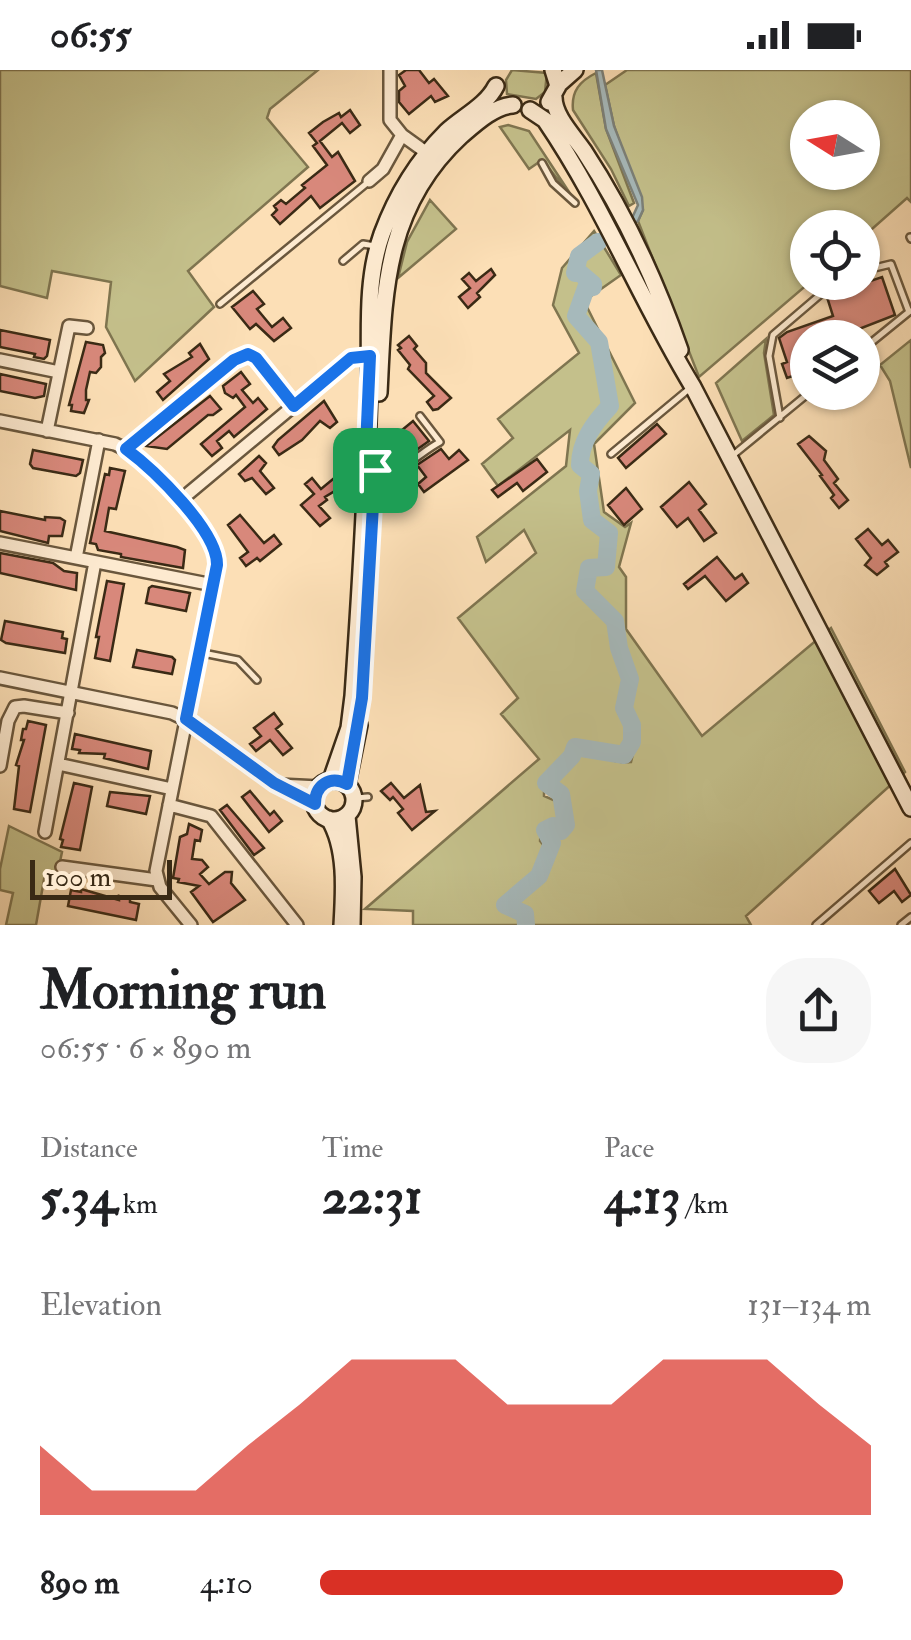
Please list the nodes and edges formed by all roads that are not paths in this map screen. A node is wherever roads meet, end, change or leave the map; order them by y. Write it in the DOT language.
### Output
graph roads {
  1 [pos="390,70"];
  2 [pos="575,70"];
  3 [pos="498,78"];
  4 [pos="555,84"];
  5 [pos="513,105"];
  6 [pos="530,110"];
  7 [pos="402,134"];
  8 [pos="427,153"];
  9 [pos="542,163"];
  10 [pos="369,181"];
  11 [pos="575,202"];
  12 [pos="612,215"];
  13 [pos="378,246"];
  14 [pos="343,261"];
  15 [pos="880,266"];
  16 [pos="814,300"];
  17 [pos="220,304"];
  18 [pos="910,311"];
  19 [pos="87,328"];
  20 [pos="880,335"];
  21 [pos="370,356"];
  22 [pos="0,360"];
  23 [pos="59,372"];
  24 [pos="693,387"];
  25 [pos="294,406"];
  26 [pos="790,409"];
  27 [pos="420,416"];
  28 [pos="780,418"];
  29 [pos="0,421"];
  30 [pos="47,431"];
  31 [pos="99,440"];
  32 [pos="126,449"];
  33 [pos="611,454"];
  34 [pos="730,458"];
  35 [pos="370,470"];
  36 [pos="189,493"];
  37 [pos="0,542"];
  38 [pos="76,558"];
  39 [pos="95,562"];
  40 [pos="214,585"];
  41 [pos="200,653"];
  42 [pos="0,678"];
  43 [pos="257,680"];
  44 [pos="72,692"];
  45 [pos="68,713"];
  46 [pos="186,719"];
  47 [pos="58,764"];
  48 [pos="0,766"];
  49 [pos="172,788"];
  50 [pos="339,792"];
  51 [pos="169,805"];
  52 [pos="911,808"];
  53 [pos="346,816"];
  54 [pos="329,819"];
  55 [pos="45,832"];
  56 [pos="911,843"];
  57 [pos="62,867"];
  58 [pos="157,880"];
  59 [pos="911,916"];
  60 [pos="190,925"];
  61 [pos="297,925"];
  62 [pos="342,925"];
  63 [pos="352,925"];
  64 [pos="816,925"];
  65 [pos="901,925"];
  1 -- 7 [label="street"];
  2 -- 4 [label="main road"];
  3 -- 5 [label="main road"];
  3 -- 8 [label="main road"];
  4 -- 6 [label="main road"];
  4 -- 12 [label="main road"];
  5 -- 6 [label="main road"];
  5 -- 35 [label="main road"];
  6 -- 12 [label="main road"];
  7 -- 8 [label="street"];
  7 -- 10 [label="street"];
  8 -- 13 [label="main road"];
  9 -- 11 [label="lane"];
  10 -- 17 [label="lane"];
  12 -- 24 [label="main road"];
  13 -- 14 [label="lane"];
  13 -- 21 [label="main road"];
  15 -- 18 [label="lane"];
  16 -- 28 [label="lane"];
  18 -- 20 [label="lane"];
  19 -- 23 [label="street"];
  21 -- 25 [label="street"];
  21 -- 35 [label="main road"];
  22 -- 23 [label="street"];
  23 -- 30 [label="street"];
  24 -- 33 [label="lane"];
  24 -- 34 [label="main road"];
  25 -- 32 [label="street"];
  25 -- 36 [label="street"];
  26 -- 28 [label="lane"];
  27 -- 35 [label="lane"];
  28 -- 34 [label="lane"];
  29 -- 30 [label="street"];
  30 -- 31 [label="street"];
  31 -- 32 [label="street"];
  31 -- 38 [label="street"];
  32 -- 40 [label="street"];
  34 -- 52 [label="main road"];
  35 -- 50 [label="main road"];
  37 -- 38 [label="street"];
  38 -- 39 [label="street"];
  39 -- 40 [label="street"];
  39 -- 44 [label="street"];
  40 -- 41 [label="street"];
  41 -- 43 [label="lane"];
  41 -- 46 [label="street"];
  42 -- 44 [label="street"];
  44 -- 45 [label="street"];
  44 -- 46 [label="street"];
  45 -- 47 [label="street"];
  45 -- 48 [label="street"];
  46 -- 49 [label="street"];
  46 -- 50 [label="street"];
  47 -- 49 [label="street"];
  47 -- 55 [label="street"];
  49 -- 51 [label="street"];
  50 -- 53 [label="main road"];
  50 -- 54 [label="main road"];
  51 -- 58 [label="street"];
  51 -- 61 [label="street"];
  53 -- 54 [label="main road"];
  53 -- 63 [label="main road"];
  54 -- 62 [label="main road"];
  56 -- 64 [label="lane"];
  57 -- 58 [label="street"];
  58 -- 60 [label="street"];
  59 -- 65 [label="lane"];
}
